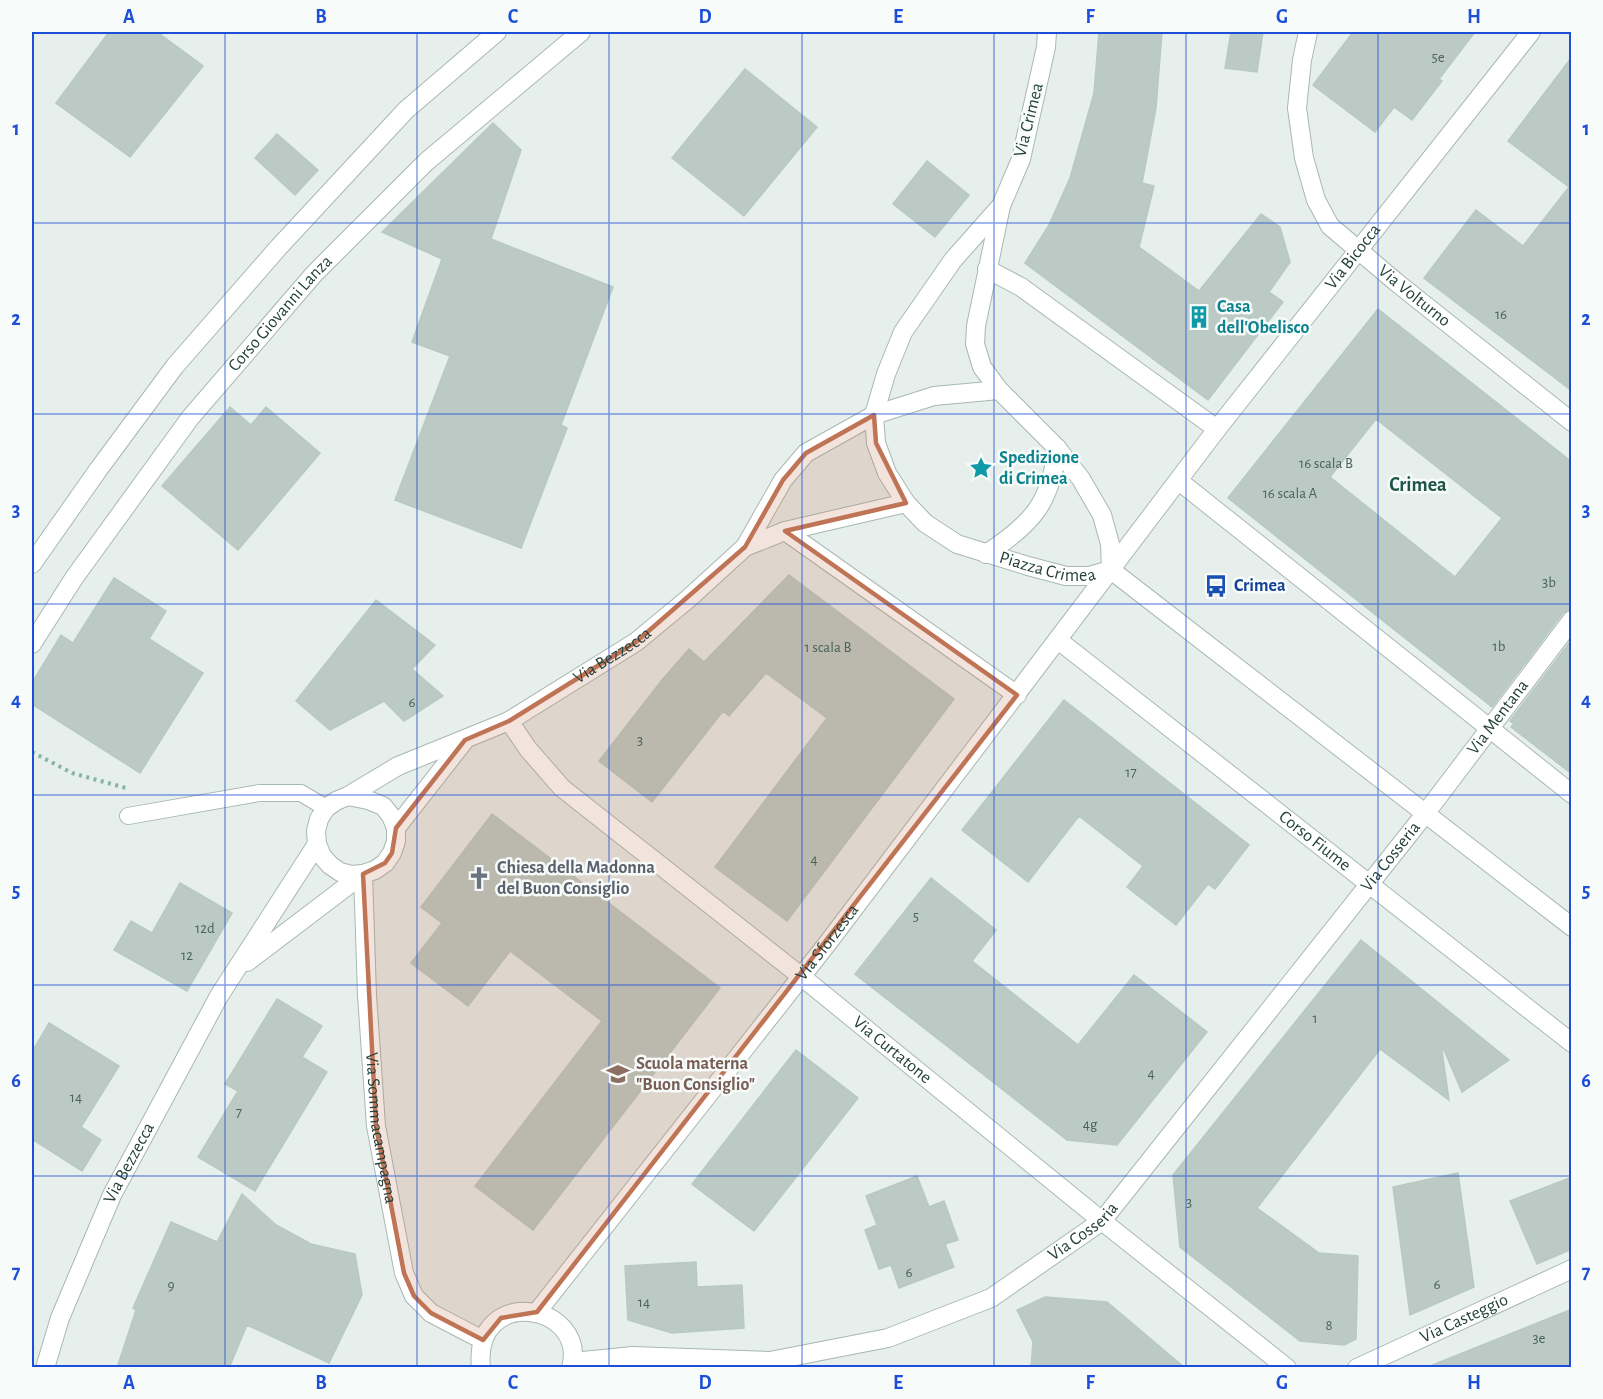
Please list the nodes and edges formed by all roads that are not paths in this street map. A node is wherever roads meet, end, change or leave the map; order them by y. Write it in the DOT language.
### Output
graph roads {
  1 [pos="497,32"];
  2 [pos="581,32"];
  3 [pos="1047,32"];
  4 [pos="1308,32"];
  5 [pos="1531,32"];
  6 [pos="1001,206"];
  7 [pos="1359,251"];
  8 [pos="987,269"];
  9 [pos="999,390"];
  10 [pos="874,415"];
  11 [pos="1572,422"];
  12 [pos="1217,429"];
  13 [pos="1057,447"];
  14 [pos="1179,481"];
  15 [pos="906,503"];
  16 [pos="785,531"];
  17 [pos="744,547"];
  18 [pos="986,554"];
  19 [pos="32,564"];
  20 [pos="1111,570"];
  21 [pos="1572,620"];
  22 [pos="1058,640"];
  23 [pos="32,644"];
  24 [pos="1017,695"];
  25 [pos="509,721"];
  26 [pos="1489,729"];
  27 [pos="465,740"];
  28 [pos="1572,794"];
  29 [pos="348,796"];
  30 [pos="327,808"];
  31 [pos="1425,814"];
  32 [pos="128,816"];
  33 [pos="396,828"];
  34 [pos="317,844"];
  35 [pos="363,874"];
  36 [pos="1368,885"];
  37 [pos="1572,927"];
  38 [pos="236,970"];
  39 [pos="802,977"];
  40 [pos="1572,1043"];
  41 [pos="1102,1221"];
  42 [pos="1572,1269"];
  43 [pos="537,1312"];
  44 [pos="483,1340"];
  45 [pos="572,1365"];
  46 [pos="45,1368"];
  47 [pos="481,1368"];
  48 [pos="1287,1368"];
  49 [pos="1357,1368"];
  1 -- 19 [label="street"];
  2 -- 23 [label="street, Corso Giovanni Lanza"];
  3 -- 6 [label="street, Via Crimea"];
  4 -- 7 [label="street, Via Volturno"];
  5 -- 7 [label="street, Via Bicocca"];
  6 -- 8 [label="street, Piazza Crimea"];
  6 -- 10 [label="street, Piazza Crimea"];
  7 -- 11 [label="street, Via Volturno"];
  7 -- 12 [label="street, Via Bicocca"];
  8 -- 9 [label="street, Piazza Crimea"];
  8 -- 12 [label="street"];
  9 -- 10 [label="street"];
  9 -- 13 [label="street, Piazza Crimea"];
  10 -- 15 [label="street, Piazza Crimea"];
  10 -- 17 [label="street"];
  12 -- 14 [label="street, Via Bicocca"];
  13 -- 18 [label="street"];
  13 -- 20 [label="street, Piazza Crimea"];
  14 -- 20 [label="street, Via Bicocca"];
  14 -- 26 [label="street"];
  15 -- 16 [label="street"];
  15 -- 18 [label="street, Piazza Crimea"];
  16 -- 17 [label="street"];
  16 -- 24 [label="street"];
  17 -- 25 [label="street, Via Bezzecca"];
  18 -- 20 [label="street, Piazza Crimea"];
  20 -- 22 [label="street, Via Sforzesca"];
  20 -- 31 [label="street"];
  21 -- 26 [label="street, Via Mentana"];
  22 -- 24 [label="street, Via Sforzesca"];
  22 -- 36 [label="street, Corso Fiume"];
  24 -- 39 [label="street, Via Sforzesca"];
  25 -- 27 [label="street, Via Bezzecca"];
  25 -- 39 [label="street, Via Curtatone"];
  26 -- 28 [label="street"];
  26 -- 31 [label="street, Via Mentana"];
  27 -- 29 [label="street, Via Bezzecca"];
  27 -- 33 [label="street, Via Bezzecca"];
  29 -- 30 [label="street, Via Bezzecca"];
  29 -- 33 [label="street"];
  30 -- 32 [label="lane"];
  30 -- 34 [label="street, Via Bezzecca"];
  31 -- 36 [label="street, Via Cosseria"];
  31 -- 37 [label="street"];
  33 -- 35 [label="street, Via Bezzecca"];
  34 -- 35 [label="street"];
  34 -- 38 [label="street, Via Bezzecca"];
  35 -- 38 [label="street, Via Bezzecca"];
  35 -- 44 [label="street, Via Sommacampagna"];
  36 -- 40 [label="street, Corso Fiume"];
  36 -- 41 [label="street, Via Cosseria"];
  38 -- 46 [label="street, Via Bezzecca"];
  39 -- 41 [label="street, Via Curtatone"];
  39 -- 43 [label="street, Via Sforzesca"];
  41 -- 45 [label="street, Via Cosseria"];
  41 -- 48 [label="street, Via Curtatone"];
  42 -- 49 [label="street, Via Casteggio"];
  43 -- 44 [label="street"];
  43 -- 45 [label="street"];
  44 -- 47 [label="street"];
}
